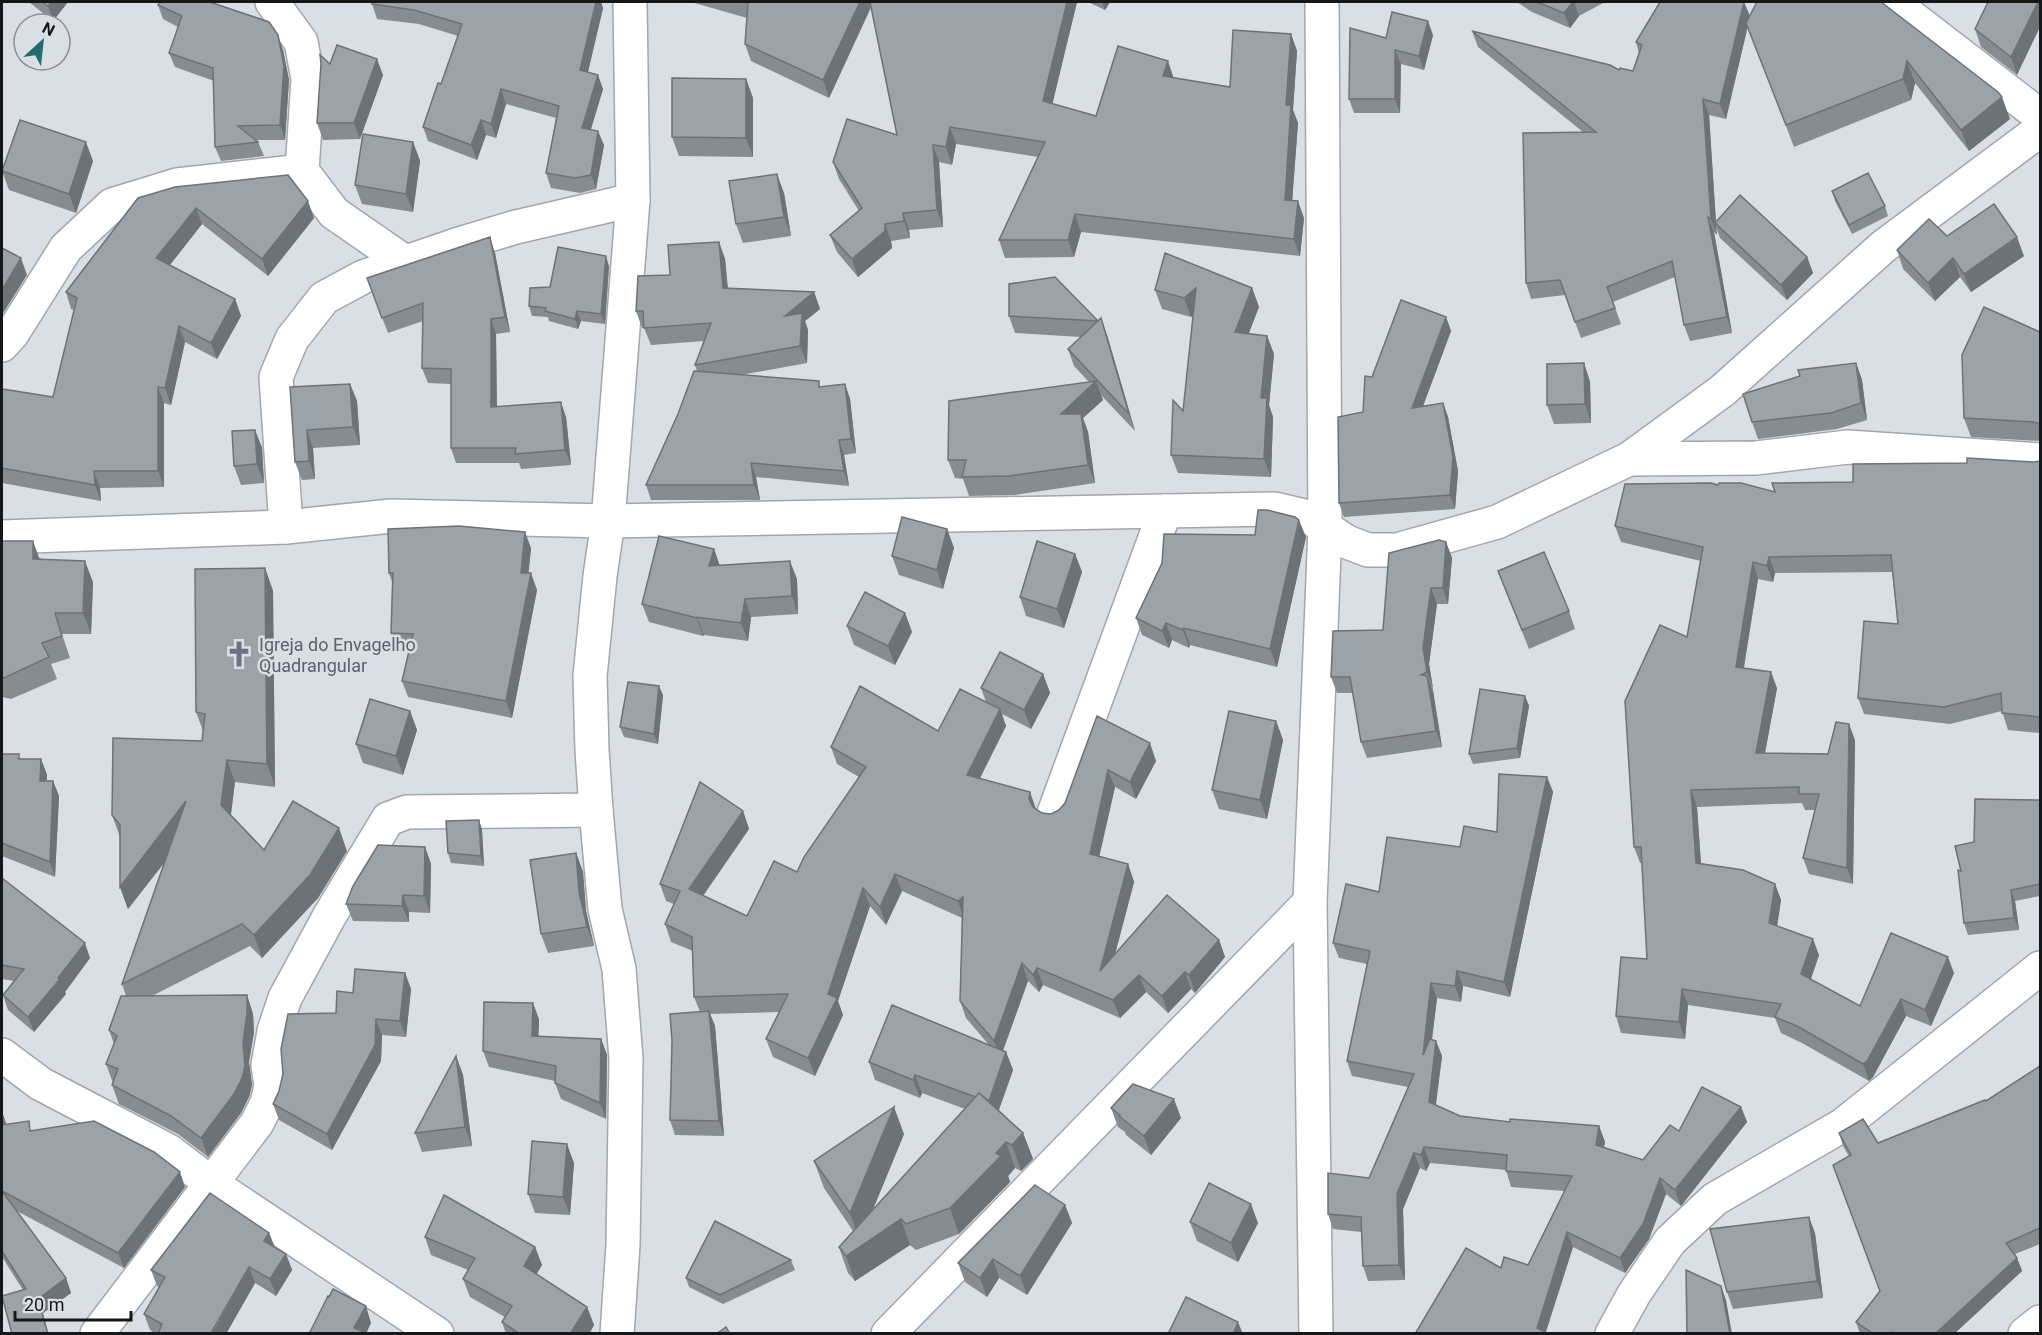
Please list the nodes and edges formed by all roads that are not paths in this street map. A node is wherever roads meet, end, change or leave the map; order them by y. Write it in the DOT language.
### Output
graph roads {
  1 [pos="272,2"];
  2 [pos="630,2"];
  3 [pos="1322,2"];
  4 [pos="1892,2"];
  5 [pos="2040,116"];
  6 [pos="2040,130"];
  7 [pos="302,171"];
  8 [pos="633,200"];
  9 [pos="405,262"];
  10 [pos="2,345"];
  11 [pos="1629,459"];
  12 [pos="2040,460"];
  13 [pos="1165,511"];
  14 [pos="608,521"];
  15 [pos="286,527"];
  16 [pos="1325,528"];
  17 [pos="2,537"];
  18 [pos="596,810"];
  19 [pos="1054,813"];
  20 [pos="1310,902"];
  21 [pos="2040,968"];
  22 [pos="2,1055"];
  23 [pos="212,1184"];
  24 [pos="2040,1322"];
  25 [pos="97,1334"];
  26 [pos="437,1334"];
  27 [pos="617,1334"];
  28 [pos="888,1334"];
  29 [pos="1316,1334"];
  30 [pos="1612,1334"];
  31 [pos="2025,1334"];
  1 -- 7 [label="street"];
  2 -- 8 [label="street"];
  3 -- 16 [label="street"];
  4 -- 5 [label="street"];
  6 -- 11 [label="street"];
  7 -- 9 [label="street"];
  7 -- 10 [label="street"];
  8 -- 9 [label="street"];
  8 -- 14 [label="street"];
  9 -- 15 [label="street"];
  11 -- 12 [label="street"];
  11 -- 16 [label="street"];
  13 -- 14 [label="street"];
  13 -- 16 [label="street"];
  13 -- 19 [label="street"];
  14 -- 15 [label="street"];
  14 -- 18 [label="street"];
  15 -- 17 [label="street"];
  16 -- 20 [label="street"];
  18 -- 23 [label="street"];
  18 -- 27 [label="street"];
  20 -- 28 [label="street"];
  20 -- 29 [label="street"];
  21 -- 30 [label="street"];
  22 -- 23 [label="street"];
  23 -- 25 [label="street"];
  23 -- 26 [label="street"];
  24 -- 31 [label="street"];
}
